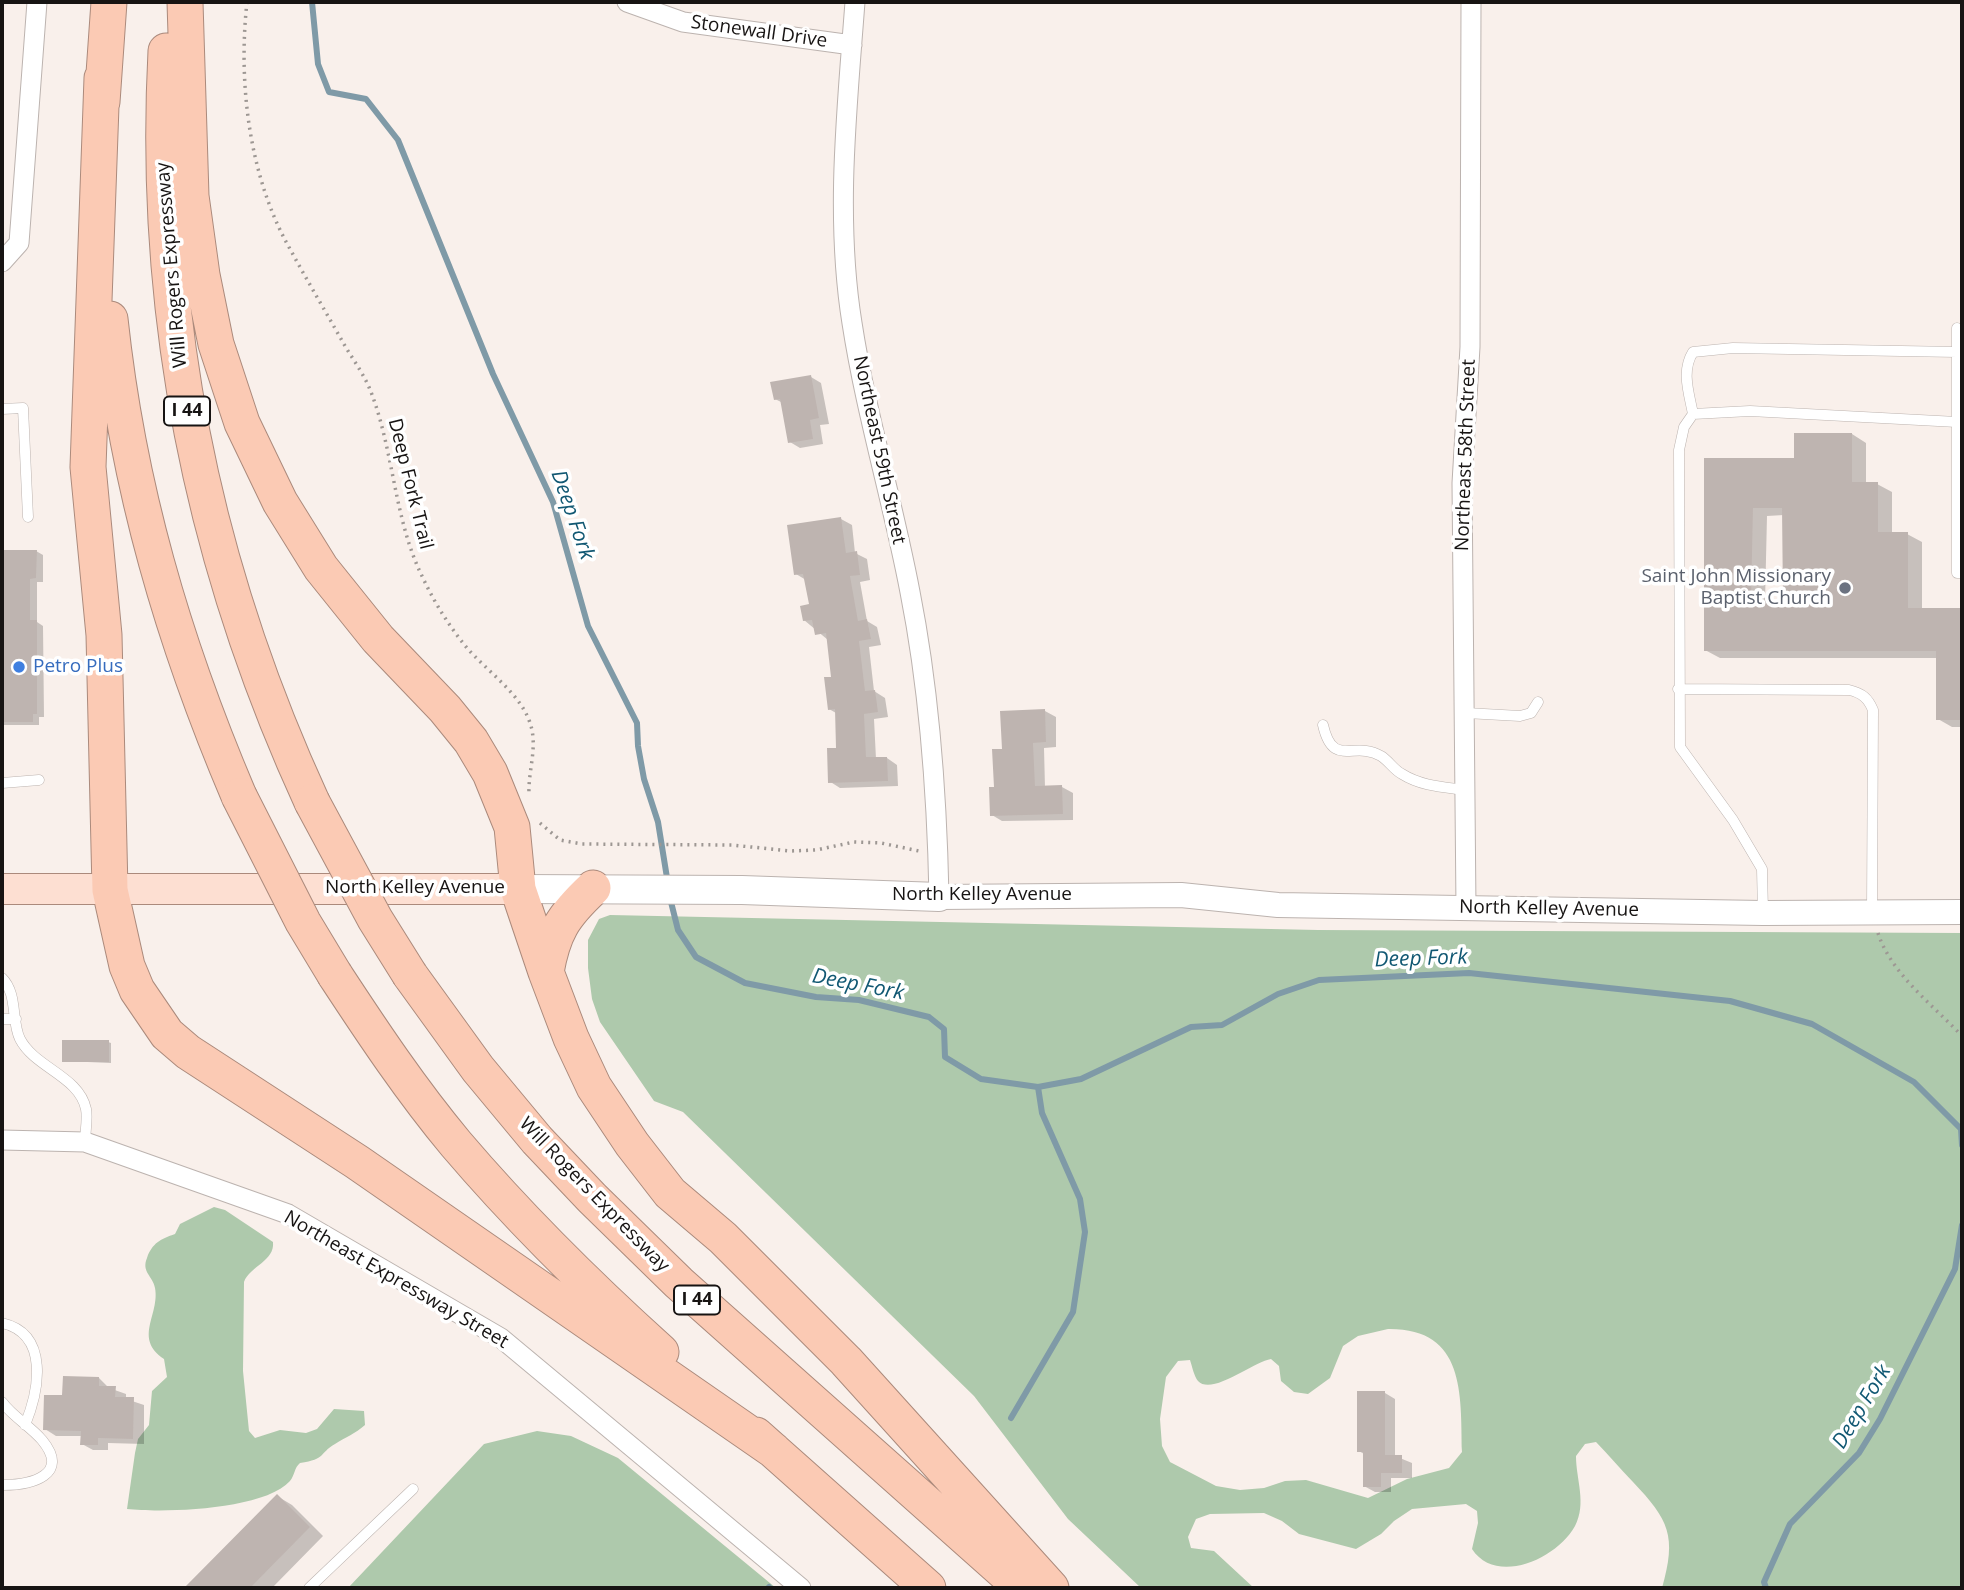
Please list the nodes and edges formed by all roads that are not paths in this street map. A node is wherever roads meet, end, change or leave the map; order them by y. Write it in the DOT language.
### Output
graph roads {
  1 [pos="37,2"];
  2 [pos="109,2"];
  3 [pos="171,2"];
  4 [pos="185,2"];
  5 [pos="627,2"];
  6 [pos="855,2"];
  7 [pos="1471,2"];
  8 [pos="852,45"];
  9 [pos="102,78"];
  10 [pos="2,262"];
  11 [pos="1957,328"];
  12 [pos="1957,352"];
  13 [pos="2,409"];
  14 [pos="1693,414"];
  15 [pos="1957,422"];
  16 [pos="28,517"];
  17 [pos="1962,573"];
  18 [pos="1678,689"];
  19 [pos="1538,702"];
  20 [pos="1466,713"];
  21 [pos="1323,725"];
  22 [pos="39,780"];
  23 [pos="2,783"];
  24 [pos="1465,790"];
  25 [pos="593,888"];
  26 [pos="2,889"];
  27 [pos="519,889"];
  28 [pos="110,890"];
  29 [pos="939,897"];
  30 [pos="1466,908"];
  31 [pos="1962,912"];
  32 [pos="1763,913"];
  33 [pos="1872,913"];
  34 [pos="545,972"];
  35 [pos="2,978"];
  36 [pos="2,1019"];
  37 [pos="16,1019"];
  38 [pos="2,1140"];
  39 [pos="85,1142"];
  40 [pos="2,1323"];
  41 [pos="2,1402"];
  42 [pos="25,1425"];
  43 [pos="773,1450"];
  44 [pos="3,1485"];
  45 [pos="414,1489"];
  46 [pos="309,1588"];
  47 [pos="800,1588"];
  48 [pos="928,1588"];
  49 [pos="1022,1588"];
  50 [pos="1051,1588"];
  1 -- 10 [label="street"];
  2 -- 9 [label="highway"];
  3 -- 49 [label="highway, Will Rogers Expressway / I 44, bridge"];
  4 -- 27 [label="highway"];
  5 -- 8 [label="street, Stonewall Drive"];
  6 -- 8 [label="street, Northeast 59th Street"];
  7 -- 20 [label="street, Northeast 58th Street"];
  8 -- 29 [label="street, Northeast 59th Street"];
  9 -- 28 [label="highway"];
  9 -- 43 [label="highway, bridge"];
  11 -- 12 [label="lane"];
  12 -- 14 [label="lane"];
  12 -- 15 [label="lane"];
  13 -- 16 [label="lane"];
  14 -- 15 [label="lane"];
  14 -- 18 [label="lane"];
  15 -- 17 [label="lane"];
  18 -- 32 [label="lane"];
  18 -- 33 [label="lane"];
  19 -- 20 [label="lane"];
  20 -- 24 [label="street, Northeast 58th Street"];
  21 -- 24 [label="lane"];
  22 -- 23 [label="lane"];
  24 -- 30 [label="street, Northeast 58th Street"];
  25 -- 27 [label="main road, North Kelley Avenue"];
  25 -- 29 [label="main road, North Kelley Avenue"];
  25 -- 34 [label="highway"];
  26 -- 28 [label="main road, North Kelley Avenue"];
  27 -- 28 [label="main road, North Kelley Avenue"];
  27 -- 34 [label="highway"];
  28 -- 43 [label="highway"];
  29 -- 30 [label="street, North Kelley Avenue"];
  30 -- 32 [label="street, North Kelley Avenue"];
  31 -- 33 [label="street, North Kelley Avenue"];
  32 -- 33 [label="street, North Kelley Avenue"];
  34 -- 50 [label="highway"];
  35 -- 37 [label="lane"];
  36 -- 37 [label="lane"];
  37 -- 39 [label="lane"];
  38 -- 39 [label="street, Northeast Expressway Street"];
  39 -- 47 [label="street, Northeast Expressway Street"];
  40 -- 42 [label="lane"];
  41 -- 42 [label="lane"];
  42 -- 44 [label="lane"];
  43 -- 48 [label="highway"];
  45 -- 46 [label="lane"];
}
